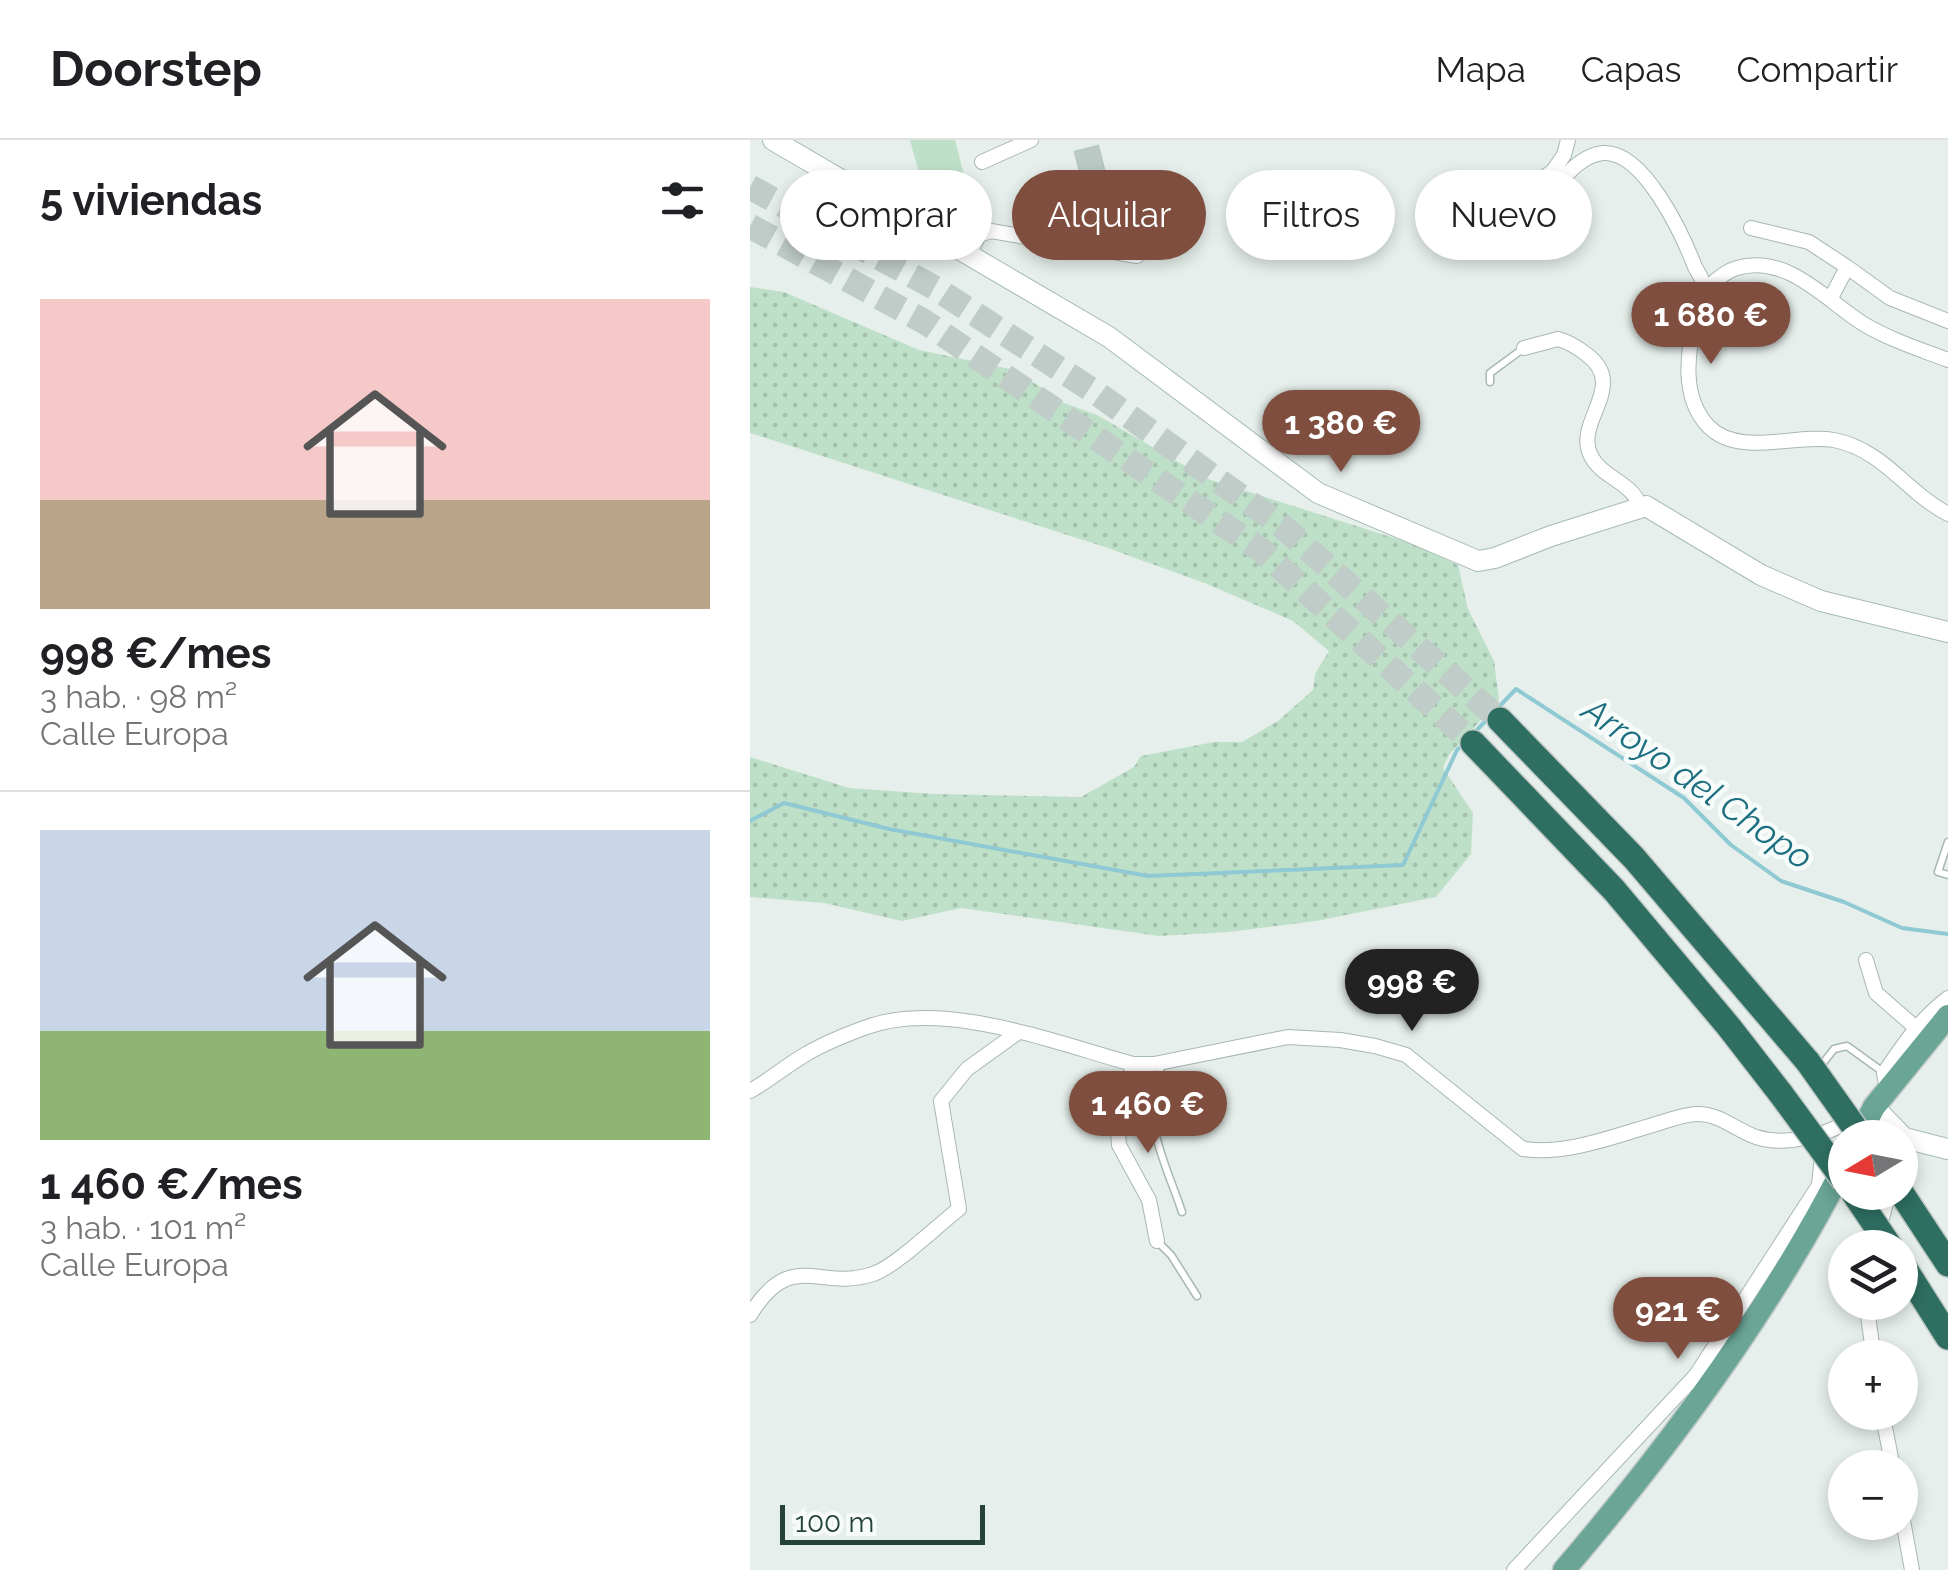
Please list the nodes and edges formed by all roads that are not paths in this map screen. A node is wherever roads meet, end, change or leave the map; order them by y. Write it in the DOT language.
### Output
graph roads {
  1 [pos="773,140"];
  2 [pos="1031,140"];
  3 [pos="1568,140"];
  4 [pos="982,162"];
  5 [pos="824,170"];
  6 [pos="1750,228"];
  7 [pos="978,260"];
  8 [pos="1846,267"];
  9 [pos="1704,289"];
  10 [pos="1831,298"];
  11 [pos="1948,321"];
  12 [pos="1524,348"];
  13 [pos="1948,360"];
  14 [pos="1490,382"];
  15 [pos="1640,506"];
  16 [pos="1948,514"];
  17 [pos="1948,632"];
  18 [pos="1500,720"];
  19 [pos="1473,742"];
  20 [pos="1948,842"];
  21 [pos="1948,875"];
  22 [pos="1866,960"];
  23 [pos="1948,998"];
  24 [pos="1948,1016"];
  25 [pos="1916,1028"];
  26 [pos="1017,1033"];
  27 [pos="1165,1062"];
  28 [pos="1133,1064"];
  29 [pos="1811,1072"];
  30 [pos="1882,1090"];
  31 [pos="750,1091"];
  32 [pos="1847,1120"];
  33 [pos="1868,1120"];
  34 [pos="1893,1120"];
  35 [pos="1821,1134"];
  36 [pos="1918,1145"];
  37 [pos="1948,1148"];
  38 [pos="1828,1158"];
  39 [pos="1828,1197"];
  40 [pos="1914,1210"];
  41 [pos="1182,1212"];
  42 [pos="1932,1235"];
  43 [pos="1156,1241"];
  44 [pos="1948,1264"];
  45 [pos="1918,1289"];
  46 [pos="1197,1296"];
  47 [pos="750,1315"];
  48 [pos="1948,1336"];
  49 [pos="1627,1496"];
  50 [pos="1907,1540"];
  51 [pos="1514,1570"];
  52 [pos="1564,1570"];
  53 [pos="1580,1570"];
  54 [pos="1912,1570"];
  1 -- 5 [label="street"];
  2 -- 4 [label="street"];
  3 -- 9 [label="street"];
  6 -- 8 [label="street"];
  7 -- 15 [label="street"];
  8 -- 10 [label="street"];
  8 -- 11 [label="street"];
  9 -- 10 [label="street"];
  9 -- 16 [label="street"];
  10 -- 13 [label="street"];
  12 -- 14 [label="lane"];
  12 -- 15 [label="street"];
  15 -- 17 [label="street"];
  18 -- 29 [label="highway"];
  19 -- 38 [label="highway, bridge"];
  20 -- 21 [label="lane"];
  22 -- 25 [label="street"];
  23 -- 25 [label="street"];
  24 -- 30 [label="main road"];
  25 -- 30 [label="street"];
  26 -- 28 [label="street"];
  26 -- 31 [label="street"];
  26 -- 47 [label="street"];
  27 -- 28 [label="street"];
  27 -- 35 [label="street"];
  27 -- 41 [label="lane"];
  28 -- 43 [label="street"];
  29 -- 30 [label="lane"];
  29 -- 32 [label="highway, bridge"];
  30 -- 33 [label="main road"];
  30 -- 34 [label="street"];
  30 -- 35 [label="street"];
  35 -- 51 [label="street"];
  36 -- 37 [label="street"];
  39 -- 49 [label="main road"];
  40 -- 42 [label="highway"];
  42 -- 44 [label="highway"];
  43 -- 46 [label="lane"];
  45 -- 48 [label="highway"];
  49 -- 52 [label="main road"];
  49 -- 53 [label="main road"];
  50 -- 54 [label="street"];
}
